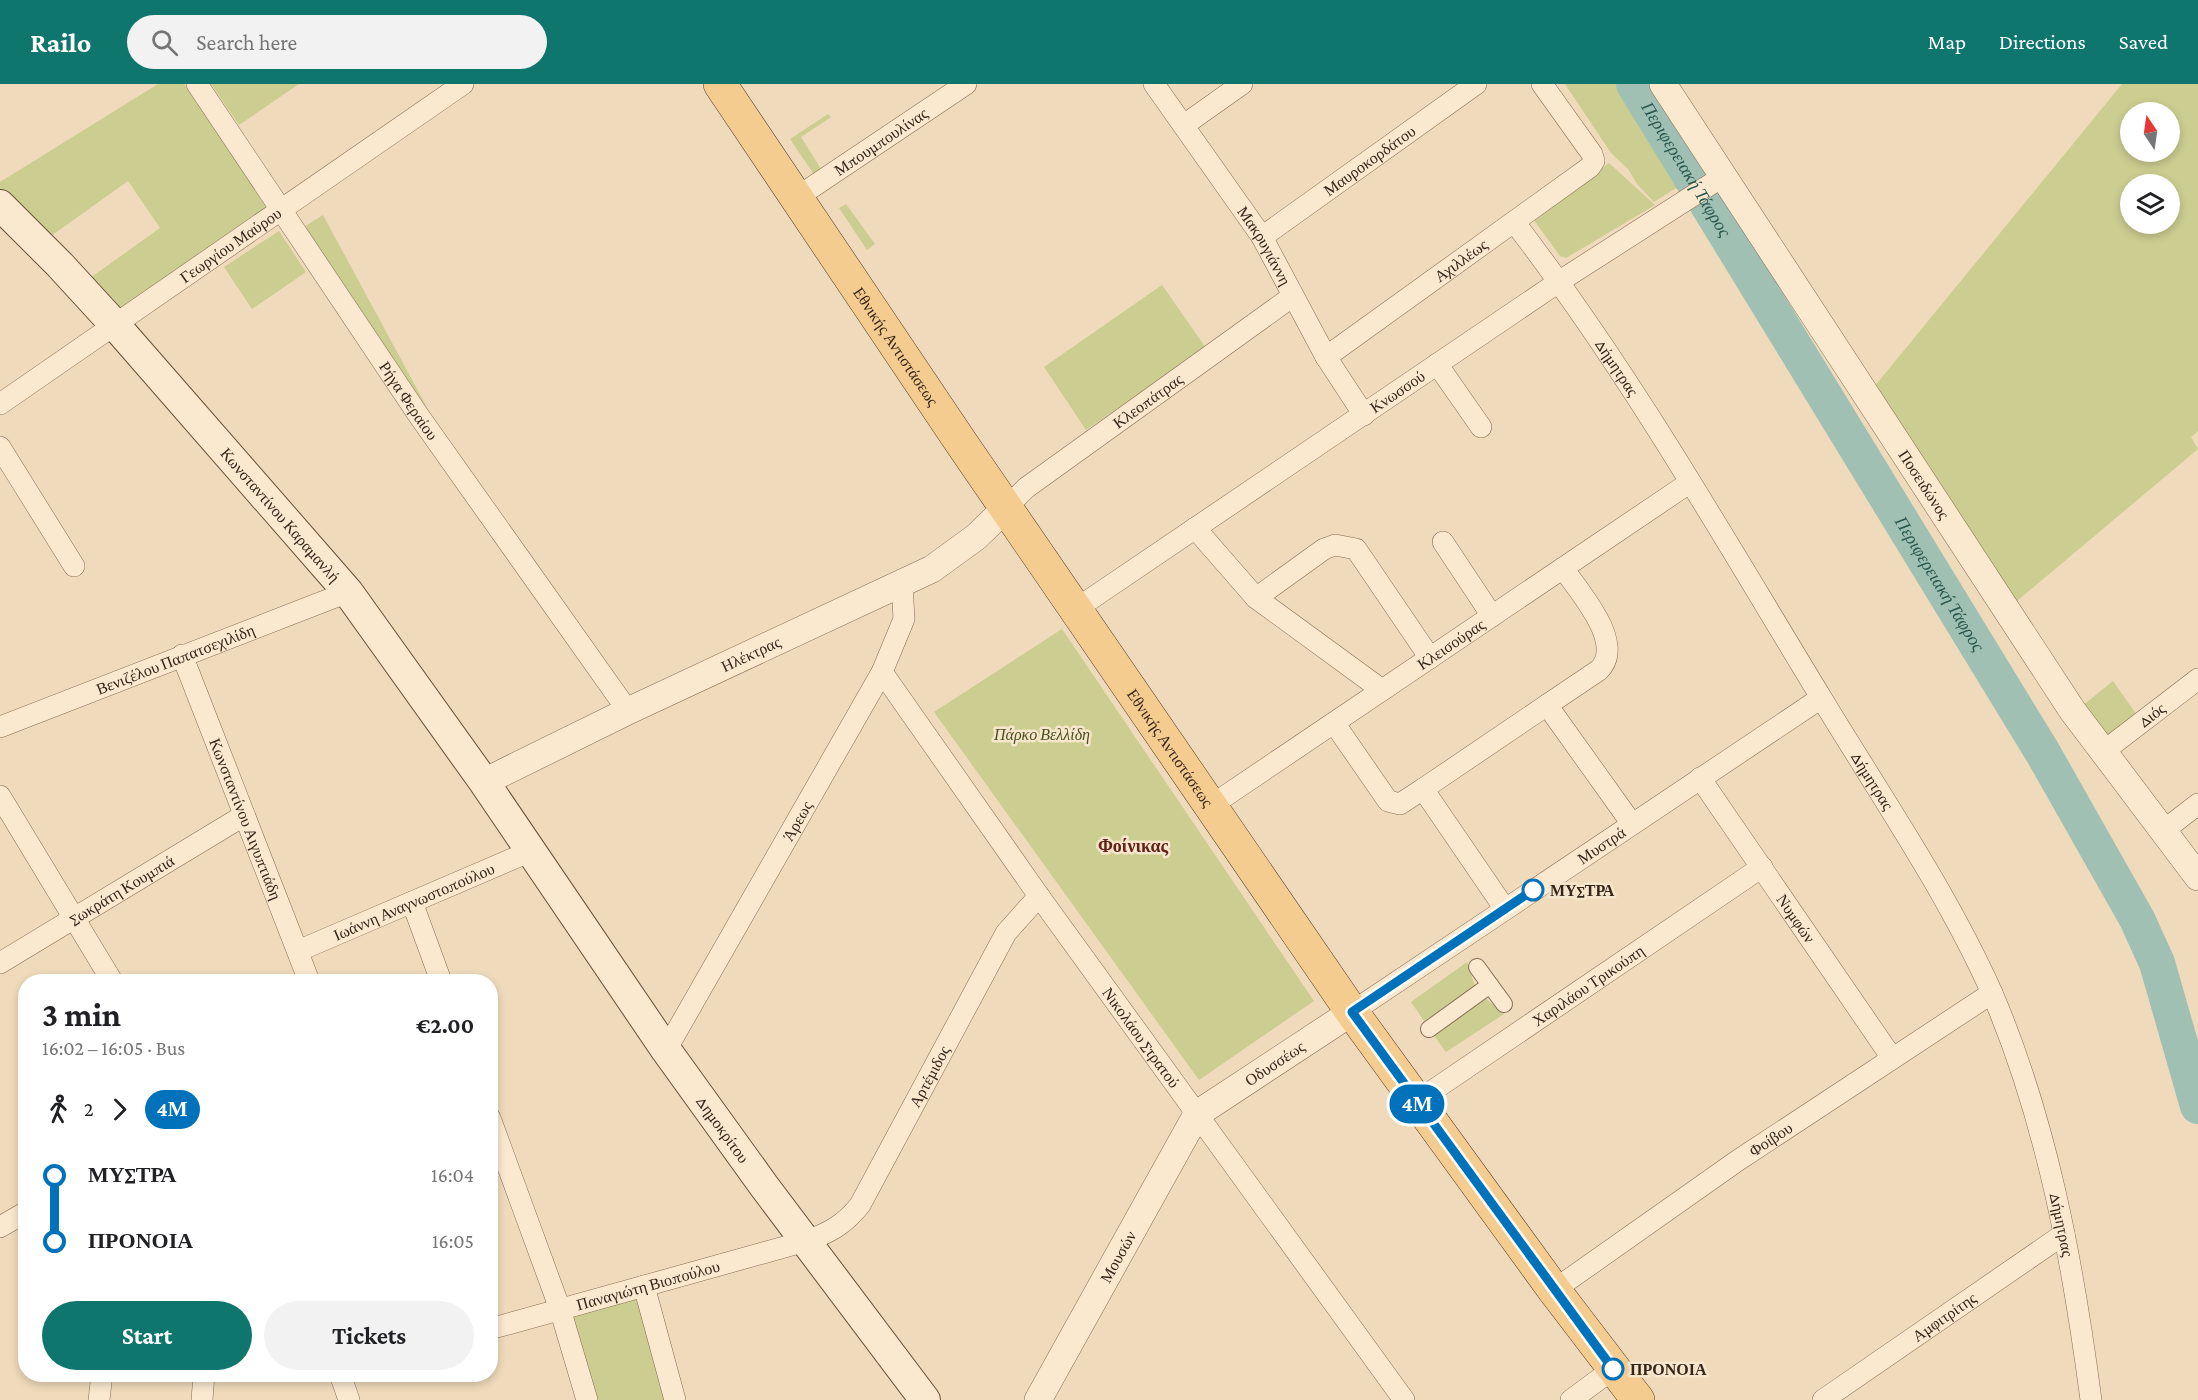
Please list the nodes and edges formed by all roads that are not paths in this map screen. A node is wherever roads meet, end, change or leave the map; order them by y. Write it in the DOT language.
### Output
graph roads {
  1 [pos="197,84"];
  2 [pos="463,84"];
  3 [pos="720,84"];
  4 [pos="966,84"];
  5 [pos="1155,84"];
  6 [pos="1242,84"];
  7 [pos="1476,84"];
  8 [pos="1542,84"];
  9 [pos="1663,84"];
  10 [pos="1184,125"];
  11 [pos="1718,179"];
  12 [pos="796,198"];
  13 [pos="0,205"];
  14 [pos="281,209"];
  15 [pos="1515,223"];
  16 [pos="1262,237"];
  17 [pos="1560,281"];
  18 [pos="1293,296"];
  19 [pos="115,325"];
  20 [pos="1326,357"];
  21 [pos="1437,364"];
  22 [pos="0,404"];
  23 [pos="1364,416"];
  24 [pos="1481,427"];
  25 [pos="0,447"];
  26 [pos="1689,483"];
  27 [pos="1006,508"];
  28 [pos="1195,528"];
  29 [pos="1443,542"];
  30 [pos="74,566"];
  31 [pos="1563,568"];
  32 [pos="902,584"];
  33 [pos="348,592"];
  34 [pos="1257,598"];
  35 [pos="1076,609"];
  36 [pos="1492,616"];
  37 [pos="182,655"];
  38 [pos="1430,658"];
  39 [pos="882,672"];
  40 [pos="2198,679"];
  41 [pos="1382,690"];
  42 [pos="1821,698"];
  43 [pos="1547,705"];
  44 [pos="628,711"];
  45 [pos="1334,723"];
  46 [pos="0,727"];
  47 [pos="2104,751"];
  48 [pos="1700,778"];
  49 [pos="484,782"];
  50 [pos="1423,789"];
  51 [pos="0,796"];
  52 [pos="2198,804"];
  53 [pos="1212,805"];
  54 [pos="243,816"];
  55 [pos="1632,824"];
  56 [pos="2163,831"];
  57 [pos="531,851"];
  58 [pos="1762,867"];
  59 [pos="2198,877"];
  60 [pos="1039,896"];
  61 [pos="412,902"];
  62 [pos="1505,909"];
  63 [pos="75,918"];
  64 [pos="298,951"];
  65 [pos="0,963"];
  66 [pos="1477,967"];
  67 [pos="108,974"];
  68 [pos="306,974"];
  69 [pos="438,974"];
  70 [pos="1490,985"];
  71 [pos="1992,993"];
  72 [pos="1504,1004"];
  73 [pos="1352,1012"];
  74 [pos="1429,1029"];
  75 [pos="666,1050"];
  76 [pos="1892,1058"];
  77 [pos="1416,1102"];
  78 [pos="1197,1114"];
  79 [pos="498,1140"];
  80 [pos="18,1217"];
  81 [pos="0,1227"];
  82 [pos="2064,1234"];
  83 [pos="806,1241"];
  84 [pos="644,1286"];
  85 [pos="1554,1290"];
  86 [pos="560,1309"];
  87 [pos="498,1327"];
  88 [pos="1613,1369"];
  89 [pos="101,1382"];
  90 [pos="203,1382"];
  91 [pos="343,1382"];
  92 [pos="99,1400"];
  93 [pos="202,1400"];
  94 [pos="350,1400"];
  95 [pos="587,1400"];
  96 [pos="675,1400"];
  97 [pos="925,1400"];
  98 [pos="1038,1400"];
  99 [pos="1404,1400"];
  100 [pos="1571,1400"];
  101 [pos="1638,1400"];
  102 [pos="1823,1400"];
  103 [pos="2091,1400"];
  1 -- 14 [label="street, Ρήγα Φεραίου"];
  2 -- 14 [label="street, Γεωργίου Μαύρου"];
  3 -- 12 [label="main road, Εθνικής Αντιστάσεως"];
  4 -- 12 [label="street, Μπουμπουλίνας"];
  5 -- 10 [label="street, Μακρυγιάννη"];
  6 -- 10 [label="street"];
  7 -- 16 [label="street, Μαυροκορδάτου"];
  8 -- 15 [label="street, Αχιλλέως"];
  9 -- 11 [label="street, Ποσειδώνος"];
  10 -- 16 [label="street, Μακρυγιάννη"];
  11 -- 17 [label="street, Κνωσσού"];
  11 -- 47 [label="street, Ποσειδώνος"];
  12 -- 27 [label="main road, Εθνικής Αντιστάσεως"];
  13 -- 19 [label="main road, Κωνσταντίνου Καραμανλή"];
  14 -- 19 [label="street, Γεωργίου Μαύρου"];
  14 -- 44 [label="street, Ρήγα Φεραίου"];
  15 -- 17 [label="street, Δήμητρας"];
  15 -- 20 [label="street, Αχιλλέως"];
  16 -- 18 [label="street, Μακρυγιάννη"];
  17 -- 21 [label="street, Κνωσσού"];
  17 -- 26 [label="street, Δήμητρας"];
  18 -- 20 [label="street, Μακρυγιάννη"];
  18 -- 27 [label="street, Κλεοπάτρας"];
  19 -- 22 [label="street, Γεωργίου Μαύρου"];
  19 -- 33 [label="main road, Κωνσταντίνου Καραμανλή"];
  20 -- 23 [label="street, Μακρυγιάννη"];
  21 -- 23 [label="street, Κνωσσού"];
  21 -- 24 [label="street"];
  23 -- 28 [label="street, Κνωσσού"];
  25 -- 30 [label="street"];
  26 -- 31 [label="street, Κλεισούρας"];
  26 -- 42 [label="street, Δήμητρας"];
  27 -- 32 [label="street, Ηλέκτρας"];
  27 -- 35 [label="main road, Εθνικής Αντιστάσεως"];
  28 -- 34 [label="street"];
  28 -- 35 [label="street, Κνωσσού"];
  29 -- 36 [label="street"];
  31 -- 36 [label="street, Κλεισούρας"];
  31 -- 43 [label="street"];
  32 -- 39 [label="street, Άρεως"];
  32 -- 44 [label="street, Ηλέκτρας"];
  33 -- 37 [label="street, Βενιζέλου Παπατσεχιλίδη"];
  33 -- 49 [label="main road, Κωνσταντίνου Καραμανλή"];
  34 -- 38 [label="street"];
  34 -- 41 [label="street"];
  35 -- 53 [label="main road, Εθνικής Αντιστάσεως"];
  36 -- 38 [label="street, Κλεισούρας"];
  37 -- 46 [label="street, Βενιζέλου Παπατσεχιλίδη"];
  37 -- 54 [label="street, Κωνσταντίνου Αιγυπτιάδη"];
  38 -- 41 [label="street, Κλεισούρας"];
  39 -- 60 [label="street, Νικολάου Στρατού"];
  39 -- 75 [label="street, Άρεως"];
  40 -- 47 [label="street, Διός"];
  41 -- 45 [label="street, Κλεισούρας"];
  42 -- 48 [label="street, Μυστρά"];
  42 -- 71 [label="street, Δήμητρας"];
  43 -- 50 [label="street"];
  43 -- 55 [label="street"];
  44 -- 49 [label="street, Ηλέκτρας"];
  45 -- 50 [label="street"];
  45 -- 53 [label="street, Κλεισούρας"];
  47 -- 56 [label="street, Ποσειδώνος"];
  48 -- 55 [label="street, Μυστρά"];
  48 -- 58 [label="street, Νυμφών"];
  49 -- 57 [label="main road, Κωνσταντίνου Καραμανλή"];
  50 -- 62 [label="street"];
  51 -- 63 [label="street"];
  52 -- 56 [label="street"];
  53 -- 73 [label="main road, Εθνικής Αντιστάσεως"];
  54 -- 63 [label="street, Σωκράτη Κουμπιά"];
  54 -- 64 [label="street, Κωνσταντίνου Αιγυπτιάδη"];
  55 -- 62 [label="street, Μυστρά"];
  56 -- 59 [label="street, Ποσειδώνος"];
  57 -- 61 [label="street, Ιωάννη Αναγνωστοπούλου"];
  57 -- 75 [label="main road, Δημοκρίτου"];
  58 -- 76 [label="street, Νυμφών"];
  58 -- 77 [label="street, Χαριλάου Τρικούπη"];
  60 -- 78 [label="street, Νικολάου Στρατού"];
  60 -- 83 [label="street, Αρτέμιδος"];
  61 -- 64 [label="street, Ιωάννη Αναγνωστοπούλου"];
  61 -- 69 [label="street"];
  62 -- 73 [label="street, Μυστρά"];
  63 -- 65 [label="street, Σωκράτη Κουμπιά"];
  63 -- 67 [label="street"];
  64 -- 68 [label="street, Κωνσταντίνου Αιγυπτιάδη"];
  66 -- 70 [label="street"];
  70 -- 72 [label="street"];
  70 -- 74 [label="street"];
  71 -- 76 [label="street, Φοίβου"];
  71 -- 82 [label="street, Δήμητρας"];
  73 -- 77 [label="main road, Εθνικής Αντιστάσεως"];
  73 -- 78 [label="street, Οδυσσέως"];
  75 -- 83 [label="main road, Δημοκρίτου"];
  76 -- 85 [label="street, Φοίβου"];
  77 -- 85 [label="main road, Εθνικής Αντιστάσεως"];
  78 -- 98 [label="street, Μουσών"];
  78 -- 99 [label="street, Νικολάου Στρατού"];
  79 -- 86 [label="street"];
  80 -- 81 [label="street"];
  82 -- 102 [label="street, Αμφιτρίτης"];
  82 -- 103 [label="street, Δήμητρας"];
  83 -- 84 [label="street, Παναγιώτη Βιοπούλου"];
  83 -- 97 [label="main road, Δημοκρίτου"];
  84 -- 86 [label="street, Παναγιώτη Βιοπούλου"];
  84 -- 96 [label="street"];
  85 -- 88 [label="main road, Εθνικής Αντιστάσεως"];
  86 -- 87 [label="street, Παναγιώτη Βιοπούλου"];
  86 -- 95 [label="street"];
  88 -- 100 [label="street"];
  88 -- 101 [label="main road, Εθνικής Αντιστάσεως"];
  89 -- 92 [label="street"];
  90 -- 93 [label="street"];
  91 -- 94 [label="street"];
}
